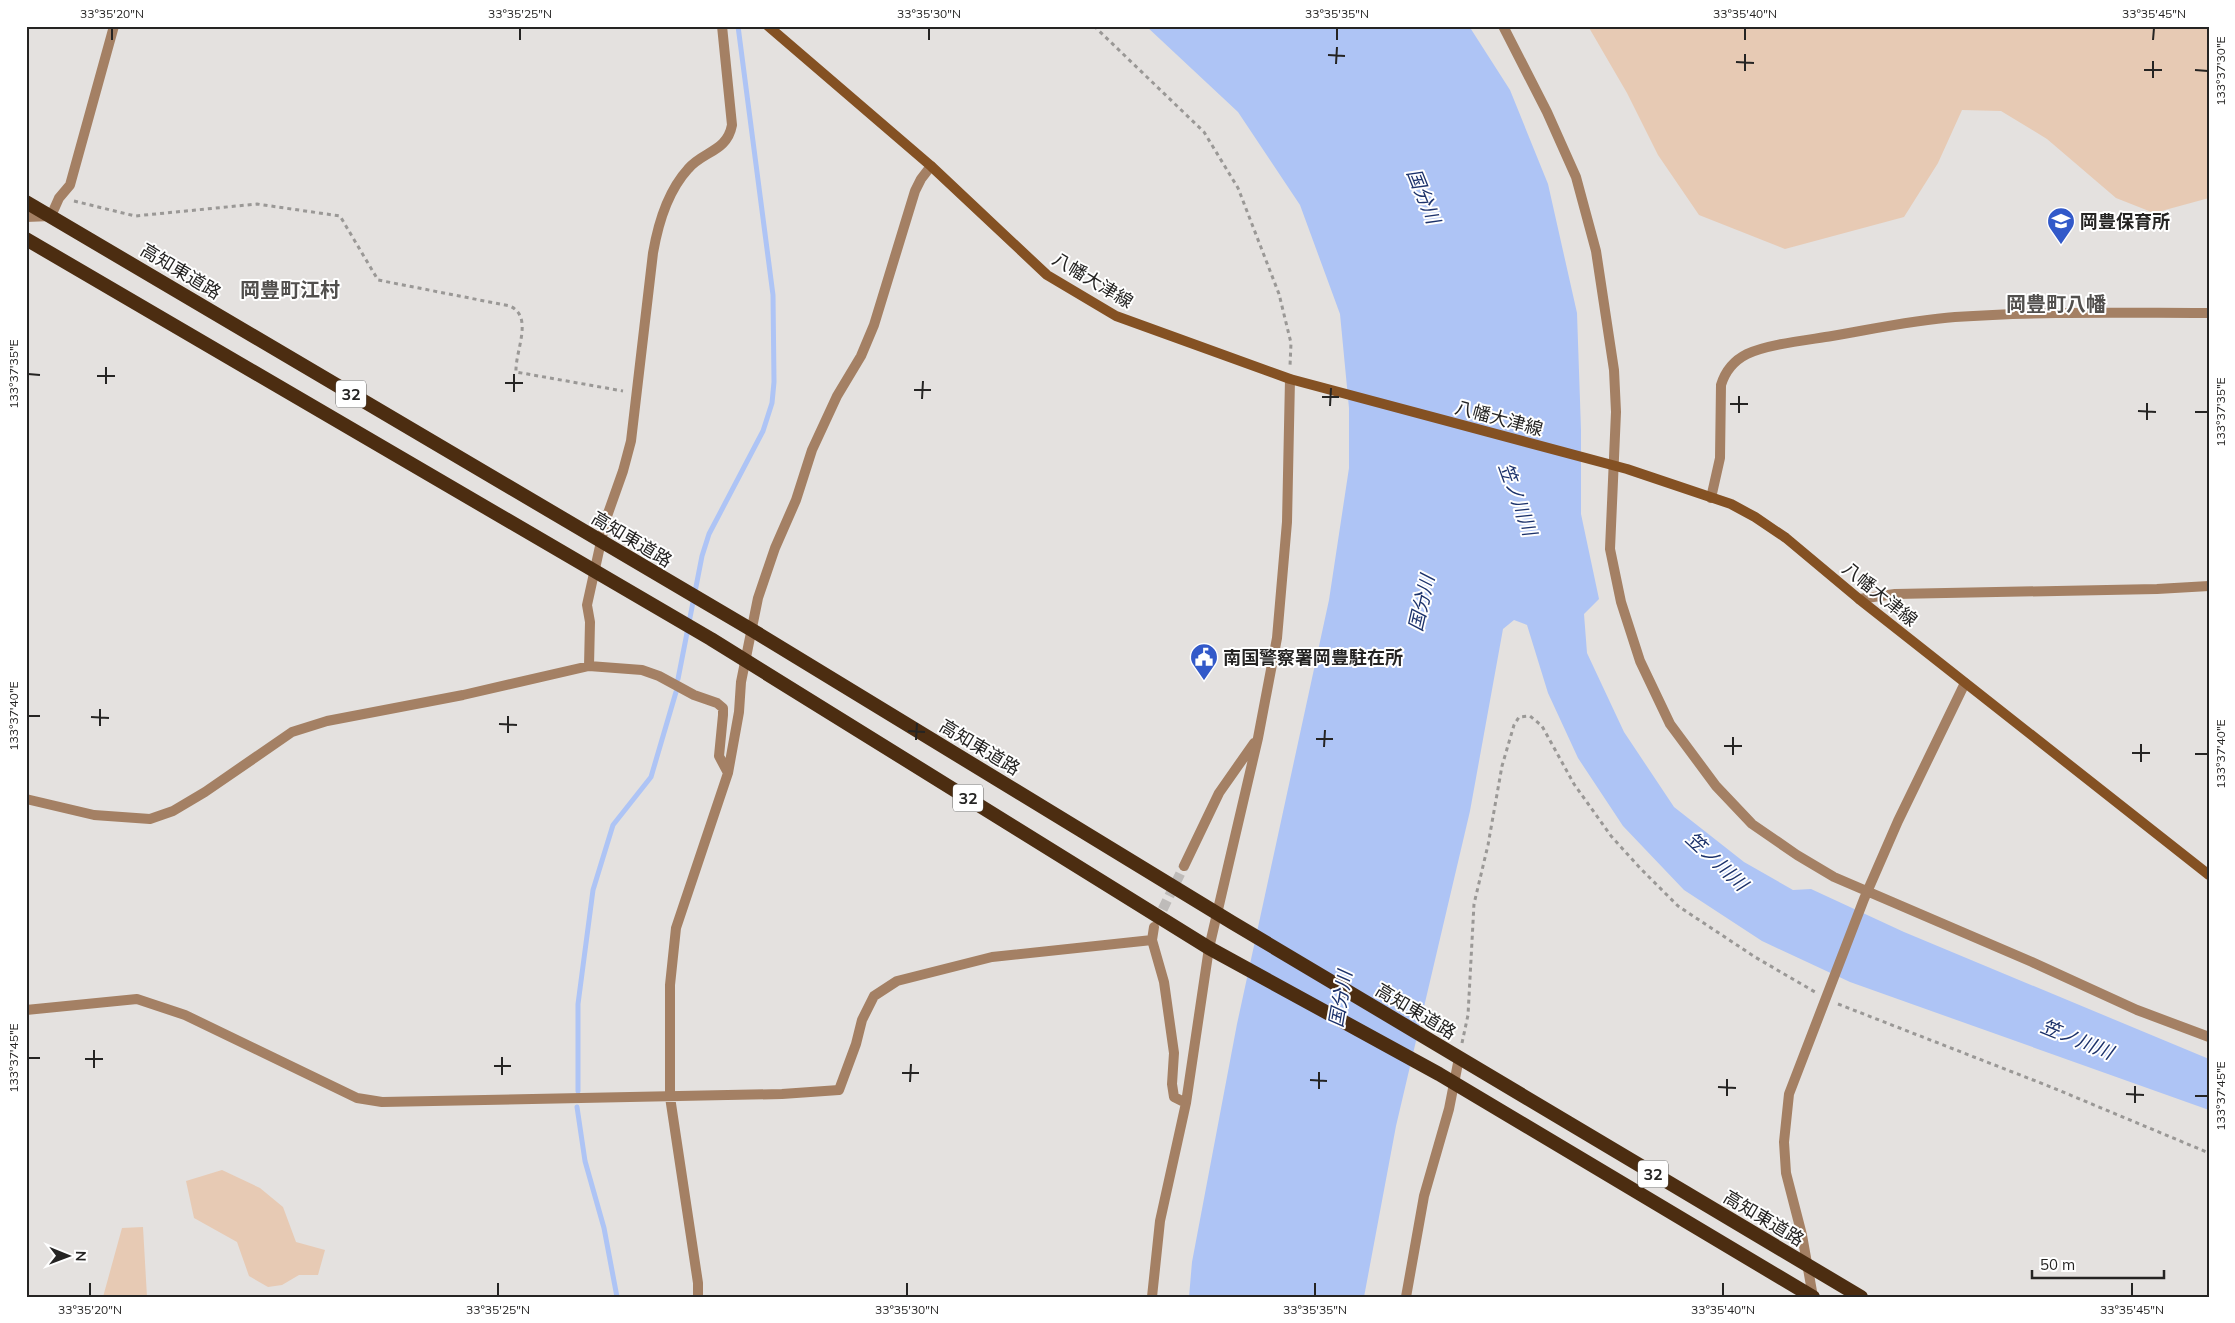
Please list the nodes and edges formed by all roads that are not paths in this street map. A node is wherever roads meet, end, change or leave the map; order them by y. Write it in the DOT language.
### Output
graph roads {
  1 [pos="114,26"];
  2 [pos="722,26"];
  3 [pos="768,26"];
  4 [pos="1503,26"];
  5 [pos="931,166"];
  6 [pos="26,202"];
  7 [pos="51,216"];
  8 [pos="26,217"];
  9 [pos="26,239"];
  10 [pos="2209,313"];
  11 [pos="1294,381"];
  12 [pos="1611,465"];
  13 [pos="1711,498"];
  14 [pos="601,542"];
  15 [pos="594,572"];
  16 [pos="2209,586"];
  17 [pos="1859,599"];
  18 [pos="752,630"];
  19 [pos="746,660"];
  20 [pos="589,666"];
  21 [pos="1965,682"];
  22 [pos="1258,738"];
  23 [pos="728,773"];
  24 [pos="26,799"];
  25 [pos="1184,866"];
  26 [pos="2209,875"];
  27 [pos="1866,895"];
  28 [pos="1216,913"];
  29 [pos="1154,927"];
  30 [pos="1152,940"];
  31 [pos="1209,948"];
  32 [pos="26,1010"];
  33 [pos="2209,1037"];
  34 [pos="1458,1058"];
  35 [pos="1455,1084"];
  36 [pos="670,1097"];
  37 [pos="1186,1103"];
  38 [pos="1809,1266"];
  39 [pos="698,1297"];
  40 [pos="1152,1297"];
  41 [pos="1406,1297"];
  42 [pos="1813,1297"];
  43 [pos="1860,1297"];
  1 -- 7 [label="street"];
  2 -- 14 [label="street"];
  3 -- 5 [label="main road, 八幡大津線"];
  4 -- 12 [label="street"];
  5 -- 11 [label="main road, 八幡大津線"];
  5 -- 18 [label="street"];
  6 -- 7 [label="highway, 高知東道路 / 32"];
  7 -- 8 [label="street"];
  7 -- 14 [label="highway, 高知東道路 / 32"];
  9 -- 15 [label="highway, 32"];
  10 -- 13 [label="street"];
  11 -- 12 [label="main road, 八幡大津線"];
  11 -- 22 [label="street"];
  12 -- 13 [label="main road, 八幡大津線"];
  12 -- 27 [label="street"];
  13 -- 17 [label="main road, 八幡大津線"];
  14 -- 15 [label="street"];
  14 -- 18 [label="highway, 高知東道路 / 32"];
  15 -- 19 [label="highway, 32"];
  15 -- 20 [label="street"];
  16 -- 17 [label="street"];
  17 -- 21 [label="main road, 八幡大津線"];
  18 -- 19 [label="street"];
  18 -- 28 [label="highway, 高知東道路 / 32"];
  19 -- 23 [label="street"];
  19 -- 31 [label="highway, 32"];
  20 -- 23 [label="street"];
  20 -- 24 [label="street"];
  21 -- 26 [label="main road, 八幡大津線"];
  21 -- 27 [label="street"];
  22 -- 25 [label="street"];
  22 -- 28 [label="street"];
  23 -- 36 [label="street"];
  27 -- 33 [label="street"];
  27 -- 38 [label="street"];
  28 -- 31 [label="street"];
  28 -- 34 [label="highway, 高知東道路 / 32"];
  29 -- 30 [label="street"];
  30 -- 36 [label="street"];
  30 -- 37 [label="street"];
  31 -- 35 [label="highway, 32"];
  31 -- 37 [label="street"];
  32 -- 36 [label="street"];
  34 -- 35 [label="street"];
  34 -- 38 [label="highway, 高知東道路 / 32"];
  35 -- 41 [label="street"];
  35 -- 42 [label="highway, 32"];
  36 -- 39 [label="street"];
  37 -- 40 [label="street"];
  38 -- 42 [label="street"];
  38 -- 43 [label="highway, 高知東道路 / 32"];
}
